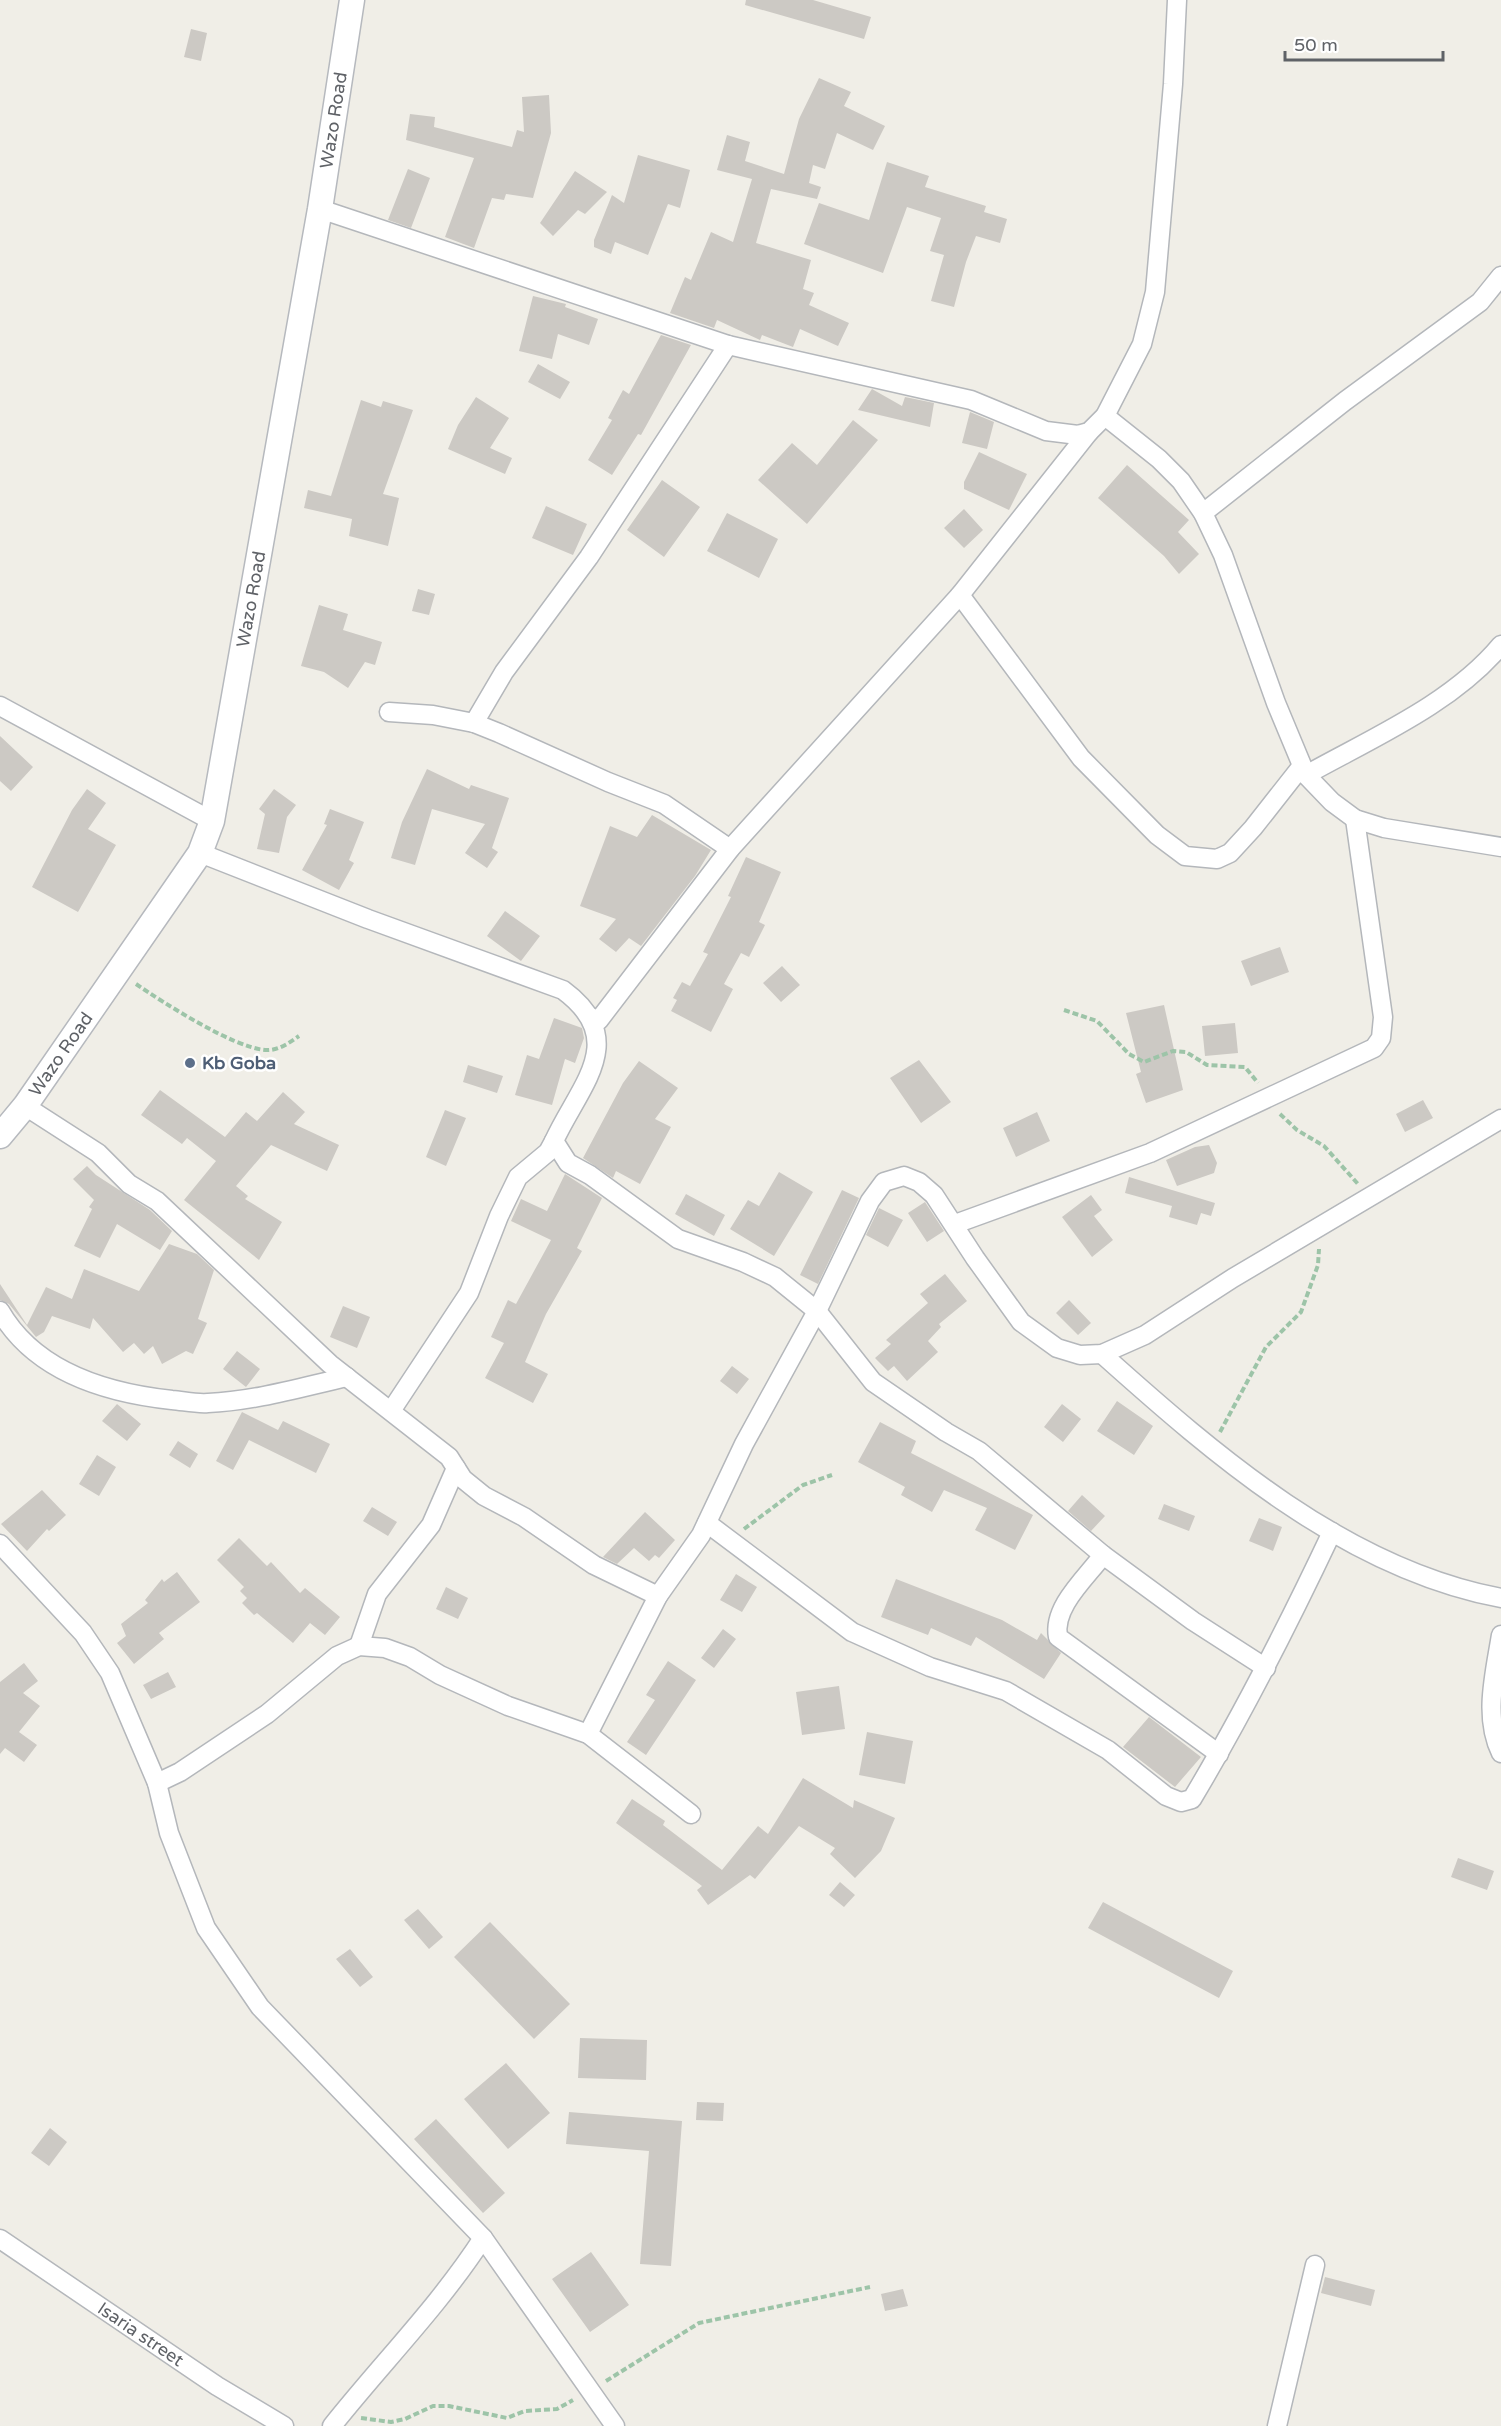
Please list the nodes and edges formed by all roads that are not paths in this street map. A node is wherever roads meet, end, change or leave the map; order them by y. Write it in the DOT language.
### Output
graph roads {
  1 [pos="352,0"];
  2 [pos="1177,0"];
  3 [pos="320,209"];
  4 [pos="1501,276"];
  5 [pos="728,345"];
  6 [pos="1106,416"];
  7 [pos="1089,432"];
  8 [pos="1203,513"];
  9 [pos="960,595"];
  10 [pos="1501,645"];
  11 [pos="0,706"];
  12 [pos="389,712"];
  13 [pos="474,723"];
  14 [pos="1304,771"];
  15 [pos="1355,819"];
  16 [pos="212,821"];
  17 [pos="1501,847"];
  18 [pos="730,849"];
  19 [pos="200,853"];
  20 [pos="590,1017"];
  21 [pos="25,1106"];
  22 [pos="1501,1119"];
  23 [pos="0,1136"];
  24 [pos="554,1142"];
  25 [pos="955,1224"];
  26 [pos="0,1311"];
  27 [pos="817,1311"];
  28 [pos="1102,1354"];
  29 [pos="347,1377"];
  30 [pos="391,1411"];
  31 [pos="456,1468"];
  32 [pos="707,1523"];
  33 [pos="1332,1532"];
  34 [pos="0,1544"];
  35 [pos="1103,1555"];
  36 [pos="658,1596"];
  37 [pos="1501,1598"];
  38 [pos="1501,1635"];
  39 [pos="359,1646"];
  40 [pos="1266,1668"];
  41 [pos="588,1734"];
  42 [pos="1501,1753"];
  43 [pos="1219,1754"];
  44 [pos="157,1783"];
  45 [pos="692,1814"];
  46 [pos="483,2238"];
  47 [pos="0,2239"];
  48 [pos="1315,2265"];
  49 [pos="336,2420"];
  50 [pos="284,2426"];
  51 [pos="615,2426"];
  52 [pos="1277,2426"];
  1 -- 3 [label="main road, Wazo Road"];
  2 -- 6 [label="street"];
  3 -- 5 [label="street"];
  3 -- 16 [label="main road, Wazo Road"];
  4 -- 8 [label="street"];
  5 -- 7 [label="street"];
  5 -- 13 [label="street"];
  6 -- 7 [label="street"];
  6 -- 8 [label="street"];
  7 -- 9 [label="street"];
  8 -- 14 [label="street"];
  9 -- 14 [label="street"];
  9 -- 18 [label="street"];
  10 -- 14 [label="street"];
  11 -- 16 [label="street"];
  12 -- 13 [label="street"];
  13 -- 18 [label="street"];
  14 -- 15 [label="street"];
  15 -- 17 [label="street"];
  15 -- 25 [label="street"];
  16 -- 19 [label="main road, Wazo Road"];
  18 -- 20 [label="street"];
  19 -- 20 [label="street"];
  19 -- 21 [label="main road, Wazo Road"];
  20 -- 24 [label="street"];
  21 -- 23 [label="main road, Wazo Road"];
  21 -- 29 [label="street"];
  22 -- 28 [label="street"];
  24 -- 27 [label="street"];
  24 -- 30 [label="street"];
  25 -- 27 [label="street"];
  25 -- 28 [label="street"];
  26 -- 29 [label="street"];
  27 -- 32 [label="street"];
  27 -- 35 [label="street"];
  28 -- 33 [label="street"];
  29 -- 30 [label="street"];
  30 -- 31 [label="street"];
  31 -- 36 [label="street"];
  31 -- 39 [label="street"];
  32 -- 36 [label="street"];
  32 -- 43 [label="street"];
  33 -- 37 [label="street"];
  33 -- 40 [label="street"];
  34 -- 44 [label="street"];
  35 -- 40 [label="street"];
  35 -- 43 [label="street"];
  36 -- 41 [label="street"];
  38 -- 42 [label="street"];
  39 -- 41 [label="street"];
  39 -- 44 [label="street"];
  40 -- 43 [label="street"];
  41 -- 45 [label="street"];
  44 -- 46 [label="street"];
  46 -- 49 [label="street"];
  46 -- 51 [label="street"];
  47 -- 50 [label="street, Isaria street"];
  48 -- 52 [label="street"];
}
